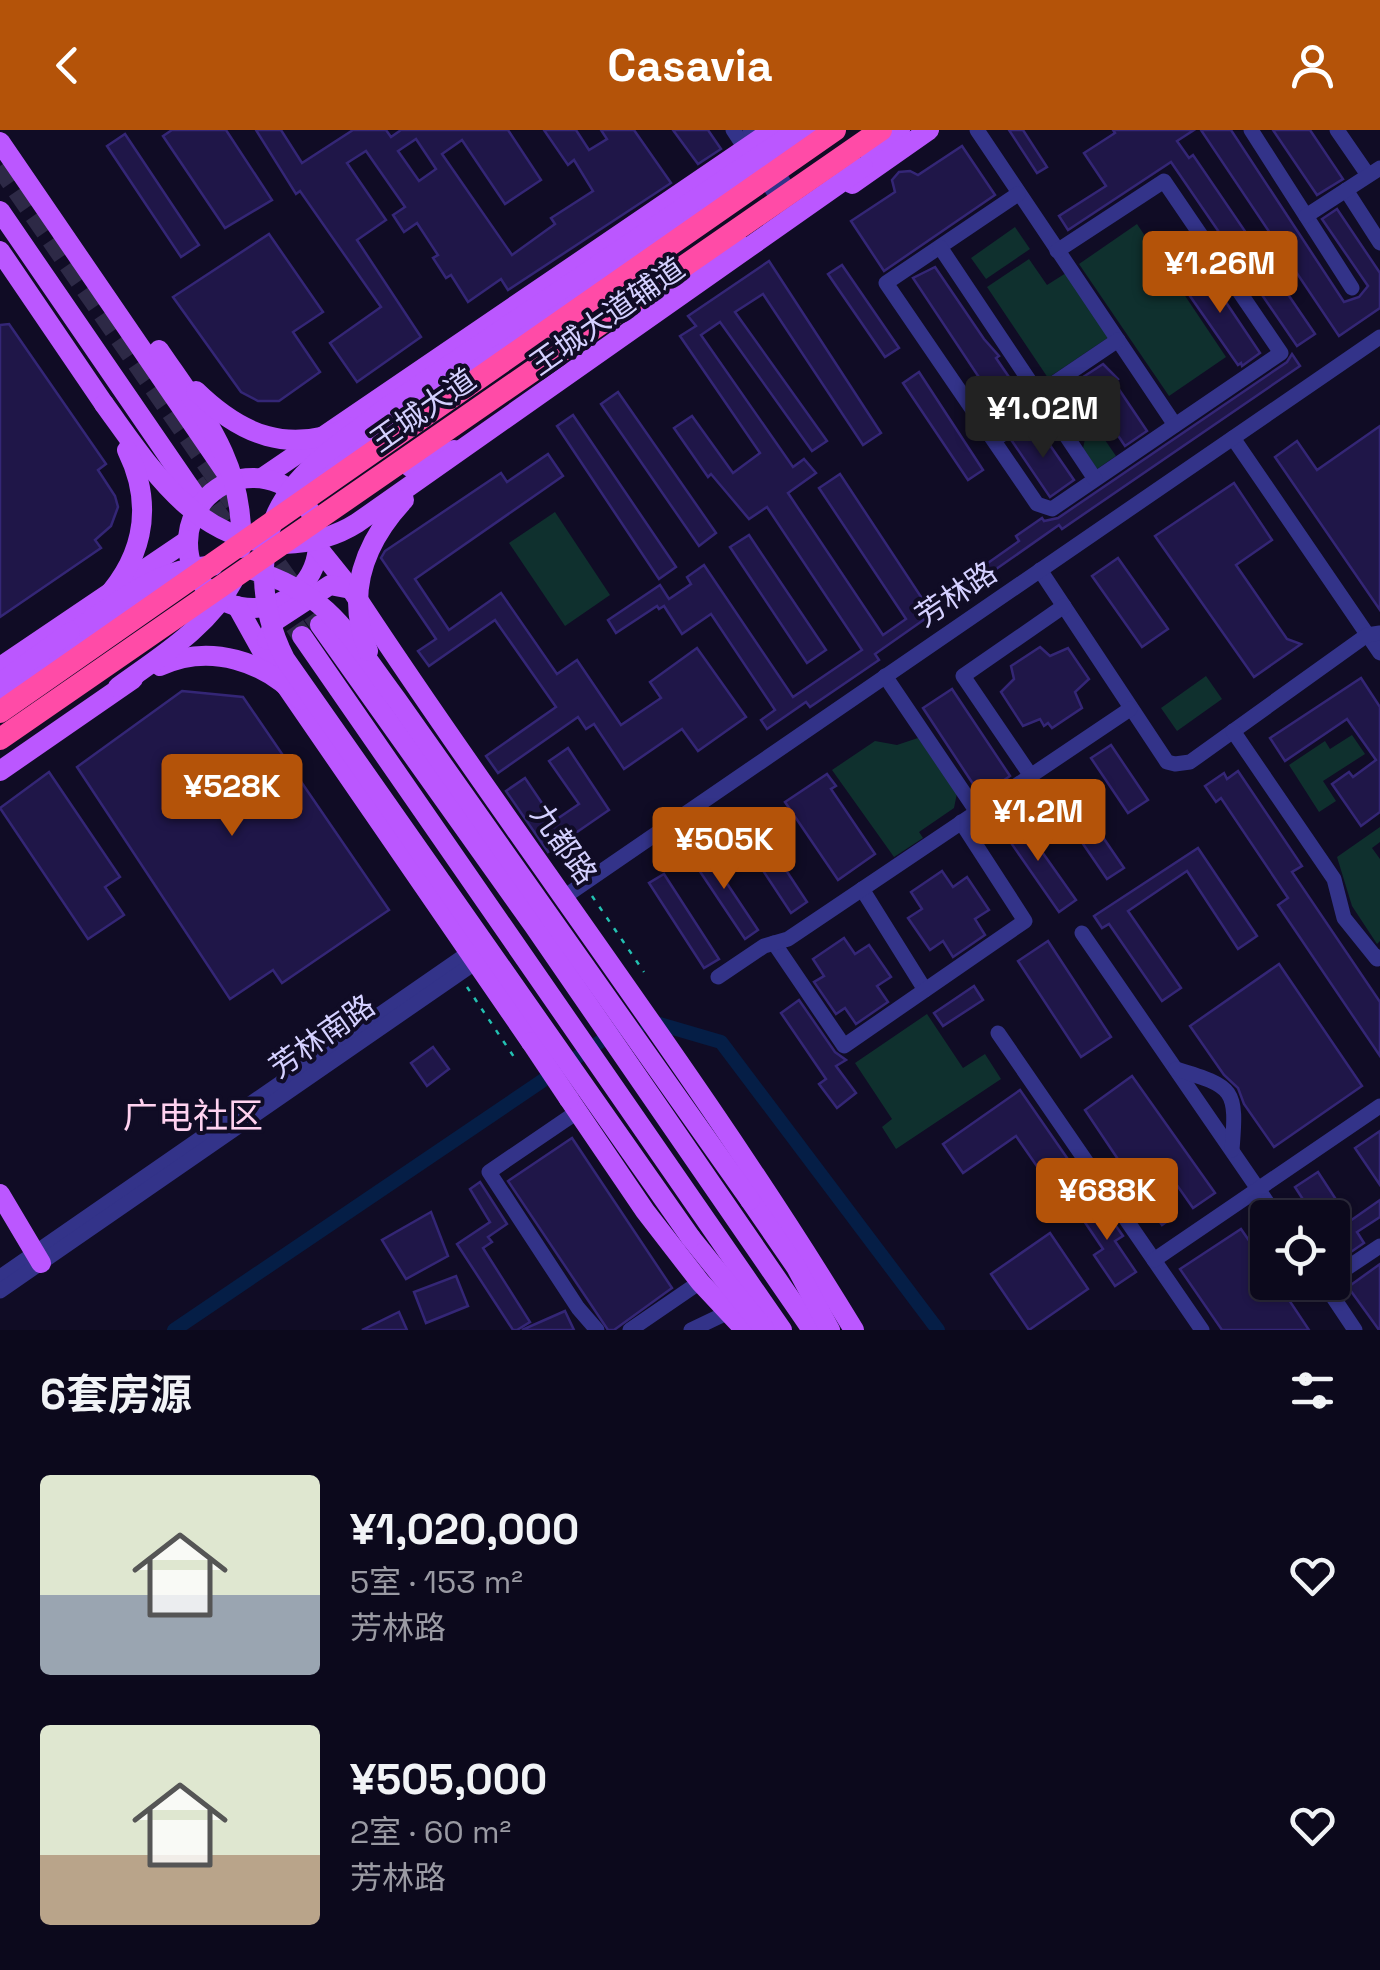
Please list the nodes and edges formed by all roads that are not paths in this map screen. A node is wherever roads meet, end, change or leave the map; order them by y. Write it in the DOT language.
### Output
graph roads {
  1 [pos="7,130"];
  2 [pos="734,130"];
  3 [pos="798,130"];
  4 [pos="812,130"];
  5 [pos="835,130"];
  6 [pos="881,130"];
  7 [pos="900,130"];
  8 [pos="908,130"];
  9 [pos="929,130"];
  10 [pos="977,130"];
  11 [pos="1251,130"];
  12 [pos="1337,130"];
  13 [pos="758,138"];
  14 [pos="0,142"];
  15 [pos="765,164"];
  16 [pos="1374,172"];
  17 [pos="1346,190"];
  18 [pos="1018,194"];
  19 [pos="0,211"];
  20 [pos="795,213"];
  21 [pos="1306,216"];
  22 [pos="688,219"];
  23 [pos="654,242"];
  24 [pos="1380,243"];
  25 [pos="940,247"];
  26 [pos="0,251"];
  27 [pos="1058,252"];
  28 [pos="566,271"];
  29 [pos="1352,288"];
  30 [pos="1380,337"];
  31 [pos="1118,340"];
  32 [pos="1380,347"];
  33 [pos="158,350"];
  34 [pos="1042,400"];
  35 [pos="104,404"];
  36 [pos="387,407"];
  37 [pos="1175,426"];
  38 [pos="196,429"];
  39 [pos="482,439"];
  40 [pos="994,440"];
  41 [pos="1236,441"];
  42 [pos="164,448"];
  43 [pos="439,465"];
  44 [pos="410,467"];
  45 [pos="262,478"];
  46 [pos="1095,480"];
  47 [pos="232,481"];
  48 [pos="294,492"];
  49 [pos="201,504"];
  50 [pos="317,539"];
  51 [pos="188,540"];
  52 [pos="192,564"];
  53 [pos="1042,573"];
  54 [pos="351,589"];
  55 [pos="228,602"];
  56 [pos="1064,606"];
  57 [pos="1374,634"];
  58 [pos="60,641"];
  59 [pos="262,651"];
  60 [pos="1380,654"];
  61 [pos="0,667"];
  62 [pos="888,679"];
  63 [pos="0,682"];
  64 [pos="118,687"];
  65 [pos="0,698"];
  66 [pos="398,700"];
  67 [pos="1130,709"];
  68 [pos="0,712"];
  69 [pos="1233,731"];
  70 [pos="0,739"];
  71 [pos="342,740"];
  72 [pos="0,749"];
  73 [pos="0,769"];
  74 [pos="1031,776"];
  75 [pos="978,812"];
  76 [pos="962,822"];
  77 [pos="862,889"];
  78 [pos="567,900"];
  79 [pos="1082,933"];
  80 [pos="774,943"];
  81 [pos="473,957"];
  82 [pos="1380,957"];
  83 [pos="718,977"];
  84 [pos="925,990"];
  85 [pos="998,1033"];
  86 [pos="1176,1069"];
  87 [pos="573,1105"];
  88 [pos="1380,1106"];
  89 [pos="1232,1150"];
  90 [pos="1258,1188"];
  91 [pos="0,1194"];
  92 [pos="1266,1200"];
  93 [pos="0,1220"];
  94 [pos="1380,1246"];
  95 [pos="1154,1260"];
  96 [pos="33,1262"];
  97 [pos="1350,1266"];
  98 [pos="819,1272"];
  99 [pos="0,1277"];
  100 [pos="700,1282"];
  101 [pos="0,1292"];
  102 [pos="1335,1300"];
  103 [pos="737,1309"];
  104 [pos="597,1330"];
  105 [pos="630,1330"];
  106 [pos="691,1330"];
  107 [pos="744,1330"];
  108 [pos="765,1330"];
  109 [pos="782,1330"];
  110 [pos="812,1330"];
  111 [pos="830,1330"];
  112 [pos="844,1330"];
  113 [pos="854,1330"];
  114 [pos="1202,1330"];
  115 [pos="1355,1330"];
  1 -- 33 [label="main road"];
  2 -- 13 [label="street"];
  3 -- 36 [label="main road, bridge"];
  4 -- 15 [label="main road, 王城大道"];
  5 -- 68 [label="highway, 王城大道, bridge"];
  6 -- 70 [label="highway, 王城大道, bridge"];
  7 -- 20 [label="main road, 王城大道"];
  8 -- 43 [label="main road, bridge"];
  9 -- 20 [label="main road, 王城大道辅道"];
  10 -- 18 [label="street"];
  11 -- 21 [label="street"];
  12 -- 16 [label="street"];
  13 -- 15 [label="street"];
  13 -- 22 [label="main road"];
  13 -- 28 [label="main road, 王城大道辅道"];
  14 -- 38 [label="main road"];
  15 -- 20 [label="street"];
  15 -- 22 [label="main road, 王城大道"];
  16 -- 17 [label="street"];
  17 -- 21 [label="street"];
  17 -- 24 [label="street"];
  18 -- 25 [label="street"];
  18 -- 27 [label="street"];
  19 -- 42 [label="main road"];
  20 -- 39 [label="main road, 王城大道辅道"];
  20 -- 44 [label="main road, 王城大道"];
  21 -- 29 [label="street"];
  22 -- 23 [label="main road, 王城大道"];
  23 -- 28 [label="main road"];
  23 -- 48 [label="main road, 王城大道"];
  25 -- 34 [label="street"];
  25 -- 40 [label="street"];
  26 -- 35 [label="main road"];
  27 -- 31 [label="street"];
  27 -- 37 [label="street"];
  28 -- 45 [label="main road, 王城大道辅道"];
  30 -- 41 [label="street, 芳林路"];
  31 -- 34 [label="street"];
  31 -- 37 [label="street"];
  32 -- 41 [label="street, 芳林路"];
  33 -- 36 [label="main road, bridge"];
  33 -- 64 [label="main road, bridge"];
  34 -- 40 [label="street"];
  34 -- 46 [label="street"];
  35 -- 43 [label="main road, bridge"];
  35 -- 58 [label="main road, bridge"];
  36 -- 71 [label="main road, bridge"];
  37 -- 46 [label="street"];
  38 -- 42 [label="main road"];
  38 -- 47 [label="main road"];
  39 -- 44 [label="main road"];
  39 -- 50 [label="main road, 王城大道辅道"];
  40 -- 46 [label="street"];
  41 -- 53 [label="street, 芳林路"];
  41 -- 57 [label="street"];
  42 -- 49 [label="main road"];
  43 -- 66 [label="main road, bridge"];
  44 -- 50 [label="main road, 王城大道"];
  45 -- 47 [label="main road"];
  45 -- 48 [label="main road"];
  47 -- 49 [label="main road"];
  48 -- 50 [label="main road, 九都路"];
  49 -- 51 [label="main road"];
  50 -- 54 [label="main road, 九都路"];
  50 -- 55 [label="main road"];
  51 -- 52 [label="main road"];
  51 -- 61 [label="main road"];
  52 -- 55 [label="main road"];
  52 -- 65 [label="main road"];
  53 -- 56 [label="street"];
  53 -- 62 [label="street, 芳林路"];
  54 -- 59 [label="main road"];
  54 -- 78 [label="main road, 九都路"];
  55 -- 59 [label="main road"];
  55 -- 72 [label="main road"];
  55 -- 73 [label="main road"];
  56 -- 67 [label="street"];
  56 -- 74 [label="street"];
  57 -- 60 [label="street"];
  57 -- 69 [label="street"];
  58 -- 63 [label="main road, bridge"];
  58 -- 66 [label="main road, bridge"];
  59 -- 81 [label="main road"];
  62 -- 75 [label="street"];
  62 -- 78 [label="street, 芳林路"];
  62 -- 78 [label="street, 芳林路"];
  64 -- 71 [label="main road, bridge"];
  64 -- 73 [label="main road"];
  66 -- 111 [label="main road, bridge"];
  67 -- 69 [label="street"];
  67 -- 74 [label="street"];
  69 -- 82 [label="street"];
  71 -- 103 [label="main road, bridge"];
  74 -- 75 [label="street"];
  75 -- 76 [label="street"];
  76 -- 77 [label="street"];
  76 -- 84 [label="street"];
  77 -- 80 [label="street"];
  77 -- 84 [label="street"];
  78 -- 98 [label="main road, 九都路"];
  79 -- 86 [label="street"];
  80 -- 83 [label="street"];
  80 -- 84 [label="street"];
  81 -- 87 [label="main road, bridge"];
  81 -- 96 [label="street, 芳林南路"];
  81 -- 96 [label="street, 芳林南路"];
  85 -- 95 [label="street"];
  86 -- 89 [label="street"];
  86 -- 89 [label="street"];
  87 -- 100 [label="main road"];
  87 -- 104 [label="street"];
  88 -- 90 [label="street"];
  89 -- 90 [label="street"];
  90 -- 92 [label="street"];
  90 -- 95 [label="street"];
  91 -- 96 [label="main road"];
  93 -- 96 [label="main road"];
  94 -- 97 [label="street"];
  95 -- 114 [label="street"];
  96 -- 99 [label="street, 芳林南路"];
  96 -- 101 [label="street, 芳林南路"];
  98 -- 112 [label="main road"];
  98 -- 113 [label="main road, 九都路"];
  100 -- 103 [label="main road"];
  100 -- 105 [label="street"];
  102 -- 115 [label="street"];
  103 -- 106 [label="street"];
  103 -- 107 [label="main road"];
  103 -- 108 [label="main road"];
  109 -- 110 [label="main road"];
}
